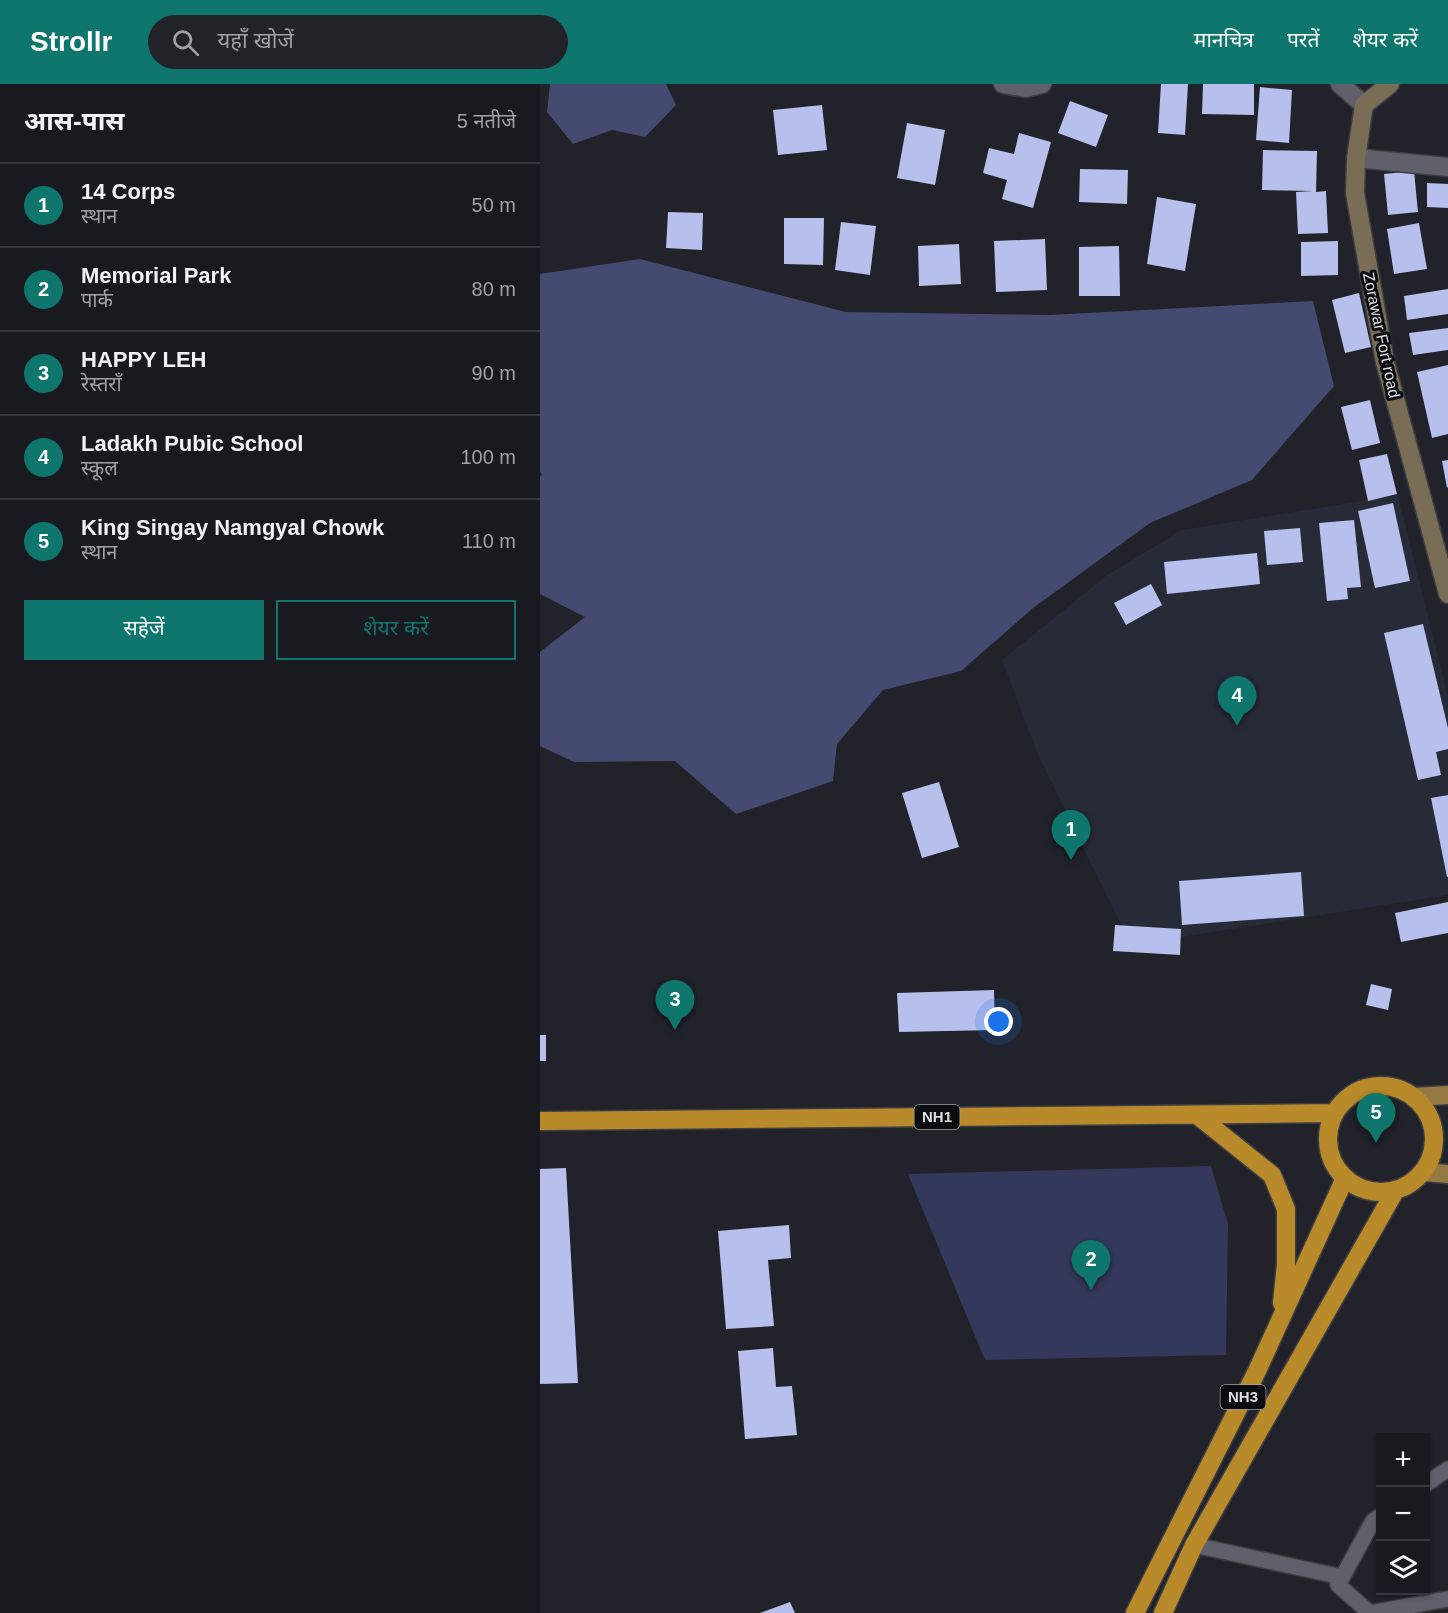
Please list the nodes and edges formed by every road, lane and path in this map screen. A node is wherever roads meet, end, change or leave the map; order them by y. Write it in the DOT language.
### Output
graph roads {
  1 [pos="1003,84"];
  2 [pos="1042,84"];
  3 [pos="1340,84"];
  4 [pos="1390,84"];
  5 [pos="1364,105"];
  6 [pos="1356,158"];
  7 [pos="1448,167"];
  8 [pos="1448,594"];
  9 [pos="1448,1095"];
  10 [pos="1414,1097"];
  11 [pos="1335,1113"];
  12 [pos="1197,1114"];
  13 [pos="540,1121"];
  14 [pos="1424,1172"];
  15 [pos="1448,1174"];
  16 [pos="1345,1178"];
  17 [pos="1395,1191"];
  18 [pos="1280,1320"];
  19 [pos="1448,1469"];
  20 [pos="1430,1481"];
  21 [pos="1376,1519"];
  22 [pos="1194,1545"];
  23 [pos="1342,1577"];
  24 [pos="1448,1599"];
  25 [pos="1135,1613"];
  26 [pos="1163,1613"];
  1 -- 2 [label="street"];
  3 -- 5 [label="street"];
  4 -- 5 [label="street"];
  5 -- 6 [label="street, Zorawar Fort road"];
  6 -- 7 [label="street"];
  6 -- 8 [label="street, Zorawar Fort road"];
  9 -- 10 [label="main road"];
  10 -- 11 [label="highway"];
  10 -- 14 [label="highway"];
  11 -- 12 [label="highway, NH1"];
  11 -- 16 [label="highway"];
  12 -- 13 [label="highway, NH1"];
  12 -- 18 [label="highway"];
  14 -- 15 [label="main road"];
  14 -- 17 [label="highway"];
  16 -- 17 [label="highway"];
  16 -- 18 [label="highway, NH3"];
  17 -- 22 [label="highway, NH3"];
  18 -- 25 [label="highway, NH3"];
  19 -- 20 [label="lane"];
  21 -- 23 [label="lane"];
  22 -- 23 [label="lane"];
  22 -- 26 [label="highway, NH3"];
  23 -- 24 [label="lane"];
}
